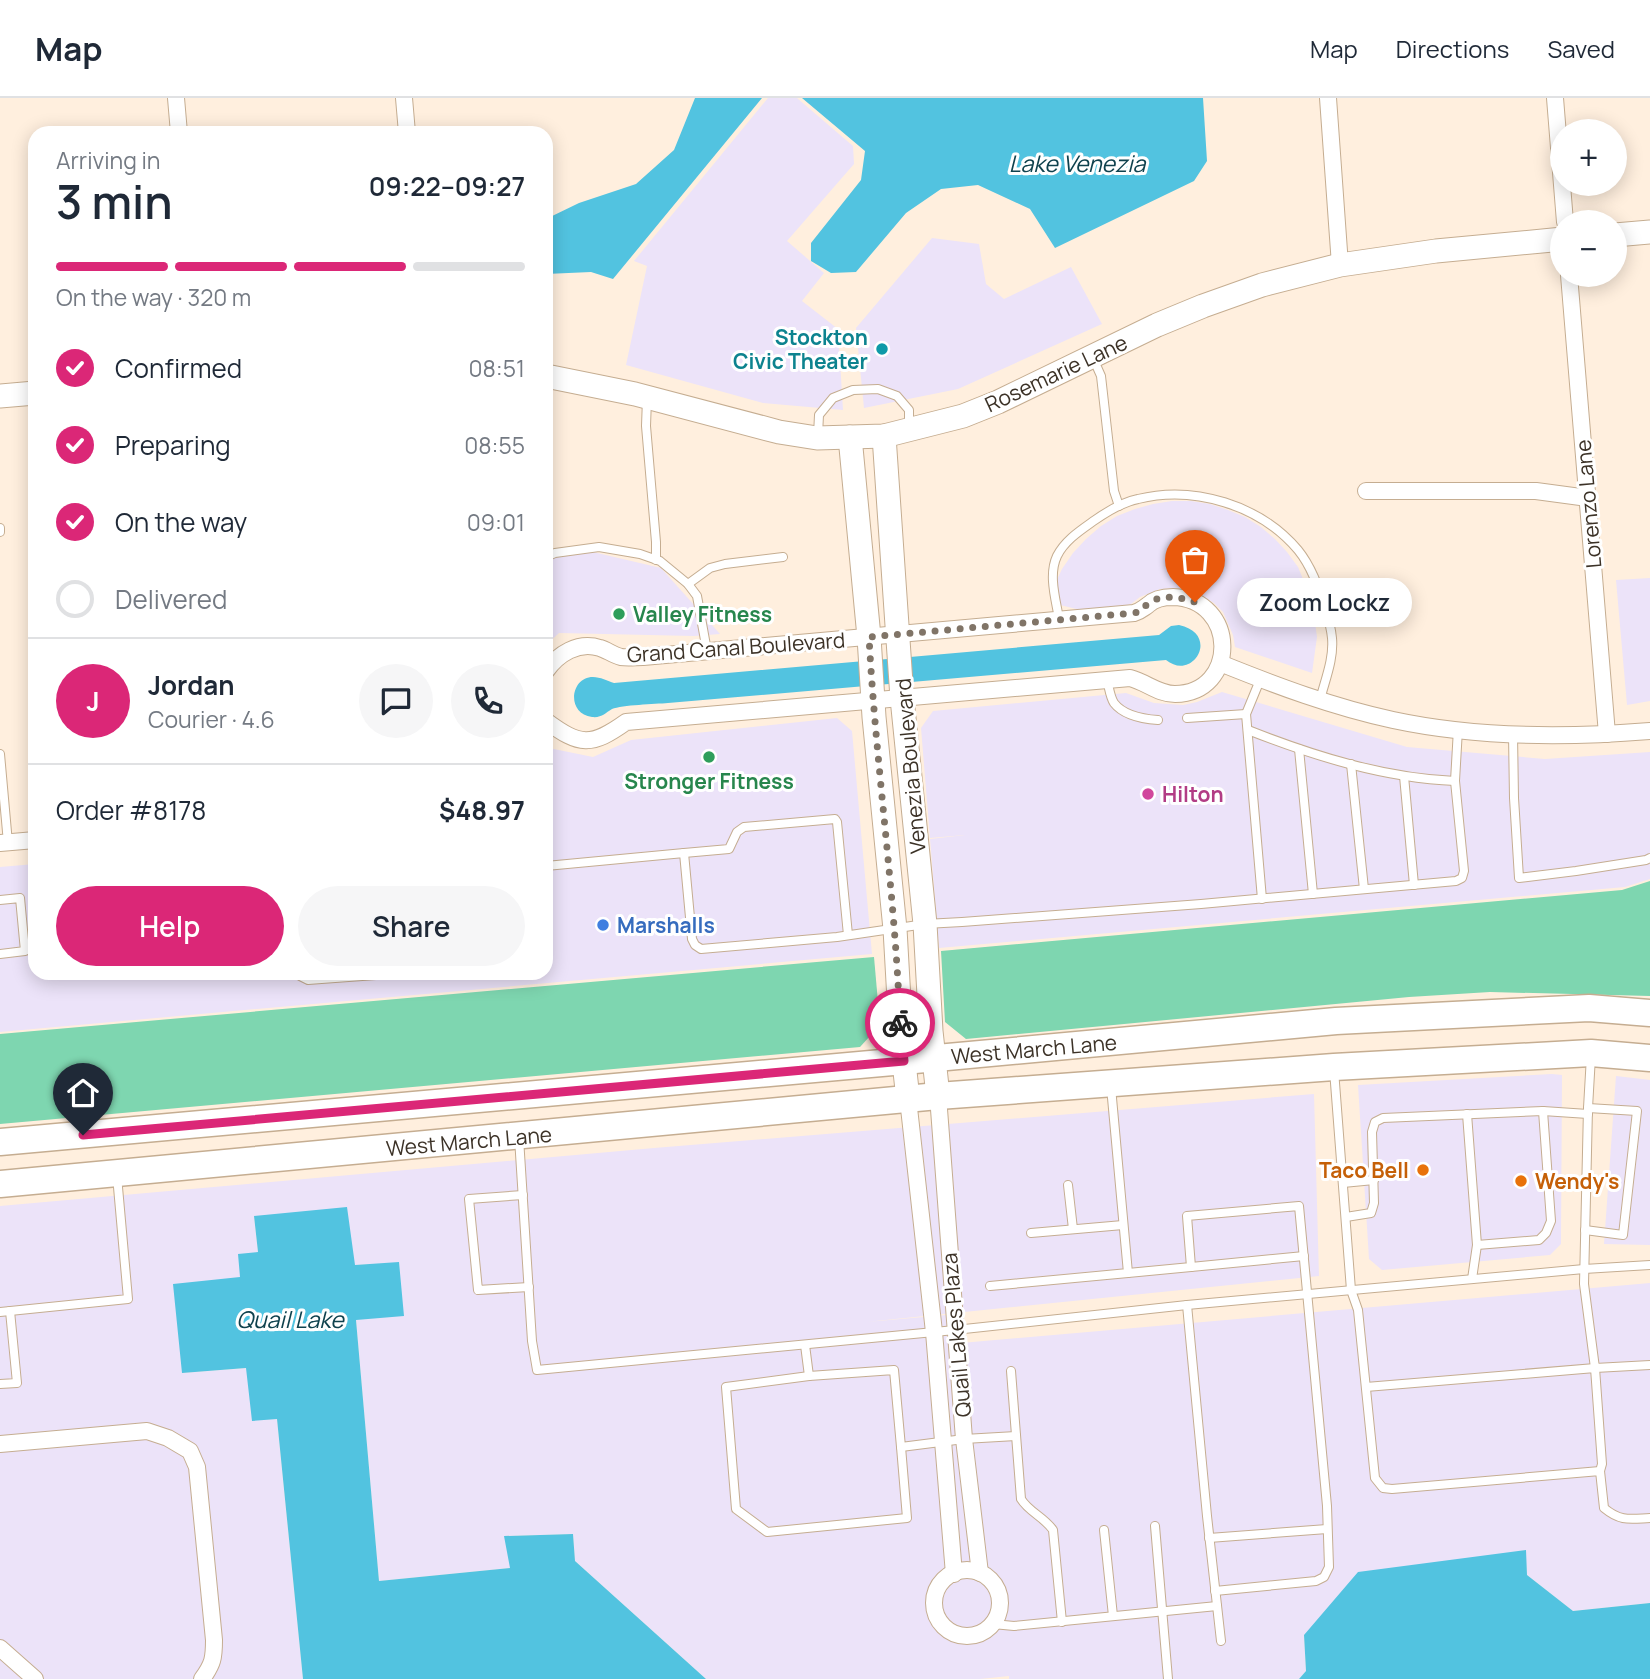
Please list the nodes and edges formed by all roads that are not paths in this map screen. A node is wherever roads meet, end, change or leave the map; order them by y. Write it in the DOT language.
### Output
graph roads {
  1 [pos="176,98"];
  2 [pos="404,98"];
  3 [pos="1328,98"];
  4 [pos="1555,98"];
  5 [pos="178,126"];
  6 [pos="406,126"];
  7 [pos="1564,210"];
  8 [pos="1650,232"];
  9 [pos="1627,233"];
  10 [pos="1550,240"];
  11 [pos="1340,265"];
  12 [pos="1570,287"];
  13 [pos="1093,356"];
  14 [pos="553,377"];
  15 [pos="28,394"];
  16 [pos="0,396"];
  17 [pos="647,397"];
  18 [pos="909,430"];
  19 [pos="884,436"];
  20 [pos="850,437"];
  21 [pos="817,438"];
  22 [pos="1366,491"];
  23 [pos="1588,498"];
  24 [pos="1119,506"];
  25 [pos="553,554"];
  26 [pos="783,557"];
  27 [pos="656,560"];
  28 [pos="688,584"];
  29 [pos="1059,619"];
  30 [pos="899,634"];
  31 [pos="869,637"];
  32 [pos="707,651"];
  33 [pos="553,662"];
  34 [pos="1220,663"];
  35 [pos="1107,680"];
  36 [pos="1260,680"];
  37 [pos="902,698"];
  38 [pos="1320,700"];
  39 [pos="872,701"];
  40 [pos="1246,714"];
  41 [pos="1187,718"];
  42 [pos="1158,720"];
  43 [pos="553,726"];
  44 [pos="1248,730"];
  45 [pos="1458,730"];
  46 [pos="1650,731"];
  47 [pos="1513,734"];
  48 [pos="1607,734"];
  49 [pos="1299,749"];
  50 [pos="0,754"];
  51 [pos="1351,764"];
  52 [pos="1404,776"];
  53 [pos="1455,781"];
  54 [pos="2,794"];
  55 [pos="28,841"];
  56 [pos="4,843"];
  57 [pos="684,853"];
  58 [pos="1650,858"];
  59 [pos="553,865"];
  60 [pos="1414,885"];
  61 [pos="1364,889"];
  62 [pos="1313,894"];
  63 [pos="1262,898"];
  64 [pos="0,900"];
  65 [pos="925,924"];
  66 [pos="895,929"];
  67 [pos="848,935"];
  68 [pos="0,954"];
  69 [pos="928,986"];
  70 [pos="899,990"];
  71 [pos="1650,1013"];
  72 [pos="1591,1053"];
  73 [pos="933,1058"];
  74 [pos="1650,1058"];
  75 [pos="904,1061"];
  76 [pos="1334,1067"];
  77 [pos="1111,1084"];
  78 [pos="938,1096"];
  79 [pos="908,1099"];
  80 [pos="1543,1111"];
  81 [pos="1588,1111"];
  82 [pos="1467,1114"];
  83 [pos="519,1136"];
  84 [pos="0,1142"];
  85 [pos="117,1173"];
  86 [pos="1374,1180"];
  87 [pos="1343,1183"];
  88 [pos="0,1184"];
  89 [pos="1068,1185"];
  90 [pos="523,1195"];
  91 [pos="1346,1217"];
  92 [pos="1123,1225"];
  93 [pos="1073,1229"];
  94 [pos="1585,1230"];
  95 [pos="1031,1233"];
  96 [pos="1477,1245"];
  97 [pos="1304,1256"];
  98 [pos="1650,1265"];
  99 [pos="1191,1267"];
  100 [pos="1584,1269"];
  101 [pos="1128,1273"];
  102 [pos="1472,1279"];
  103 [pos="990,1286"];
  104 [pos="529,1287"];
  105 [pos="1351,1290"];
  106 [pos="1307,1294"];
  107 [pos="1187,1305"];
  108 [pos="10,1311"];
  109 [pos="0,1312"];
  110 [pos="955,1330"];
  111 [pos="934,1332"];
  112 [pos="805,1345"];
  113 [pos="1650,1365"];
  114 [pos="1595,1368"];
  115 [pos="1010,1371"];
  116 [pos="809,1376"];
  117 [pos="0,1384"];
  118 [pos="1366,1387"];
  119 [pos="1016,1436"];
  120 [pos="964,1439"];
  121 [pos="943,1441"];
  122 [pos="0,1444"];
  123 [pos="901,1447"];
  124 [pos="1600,1471"];
  125 [pos="1650,1518"];
  126 [pos="1155,1527"];
  127 [pos="1327,1529"];
  128 [pos="1104,1530"];
  129 [pos="1209,1538"];
  130 [pos="980,1573"];
  131 [pos="954,1574"];
  132 [pos="1215,1591"];
  133 [pos="1217,1606"];
  134 [pos="1162,1612"];
  135 [pos="1114,1616"];
  136 [pos="1062,1622"];
  137 [pos="993,1624"];
  138 [pos="1221,1641"];
  139 [pos="0,1648"];
  140 [pos="35,1679"];
  141 [pos="202,1679"];
  142 [pos="1168,1679"];
  1 -- 5 [label="street"];
  2 -- 6 [label="street"];
  3 -- 11 [label="street"];
  4 -- 7 [label="street"];
  8 -- 9 [label="street"];
  10 -- 11 [label="street, Rosemarie Lane"];
  11 -- 13 [label="street, Rosemarie Lane"];
  12 -- 23 [label="street, Lorenzo Lane"];
  13 -- 18 [label="street, Rosemarie Lane"];
  13 -- 24 [label="lane"];
  14 -- 17 [label="street, Rosemarie Lane"];
  15 -- 16 [label="street"];
  17 -- 21 [label="street, Rosemarie Lane"];
  17 -- 27 [label="lane"];
  18 -- 19 [label="street, Rosemarie Lane"];
  18 -- 21 [label="lane"];
  19 -- 20 [label="street, Rosemarie Lane"];
  19 -- 30 [label="street, Venezia Boulevard"];
  20 -- 21 [label="street, Rosemarie Lane"];
  20 -- 31 [label="street, Venezia Boulevard"];
  22 -- 23 [label="street"];
  23 -- 48 [label="street, Lorenzo Lane"];
  24 -- 29 [label="lane"];
  24 -- 38 [label="lane"];
  25 -- 27 [label="lane"];
  26 -- 28 [label="lane"];
  27 -- 28 [label="lane"];
  28 -- 32 [label="lane"];
  29 -- 30 [label="street, Grand Canal Boulevard"];
  29 -- 34 [label="street, Grand Canal Boulevard"];
  30 -- 31 [label="street, Grand Canal Boulevard"];
  30 -- 37 [label="street, Venezia Boulevard"];
  31 -- 32 [label="street, Grand Canal Boulevard"];
  31 -- 39 [label="street, Venezia Boulevard"];
  32 -- 33 [label="street, Grand Canal Boulevard"];
  34 -- 35 [label="street"];
  34 -- 36 [label="street"];
  35 -- 37 [label="street"];
  35 -- 42 [label="lane"];
  36 -- 38 [label="street"];
  36 -- 40 [label="lane"];
  37 -- 39 [label="street"];
  37 -- 65 [label="street, Venezia Boulevard"];
  38 -- 45 [label="street"];
  39 -- 43 [label="street"];
  39 -- 66 [label="street, Venezia Boulevard"];
  40 -- 41 [label="lane"];
  40 -- 44 [label="lane"];
  44 -- 49 [label="lane"];
  44 -- 63 [label="lane"];
  45 -- 47 [label="street"];
  45 -- 53 [label="lane"];
  46 -- 48 [label="street"];
  47 -- 48 [label="street"];
  47 -- 58 [label="lane"];
  49 -- 51 [label="lane"];
  49 -- 62 [label="lane"];
  50 -- 54 [label="lane"];
  51 -- 52 [label="lane"];
  51 -- 61 [label="lane"];
  52 -- 53 [label="lane"];
  52 -- 60 [label="lane"];
  53 -- 60 [label="lane"];
  54 -- 56 [label="lane"];
  55 -- 56 [label="street"];
  57 -- 59 [label="lane"];
  57 -- 67 [label="lane"];
  57 -- 67 [label="lane"];
  60 -- 61 [label="lane"];
  61 -- 62 [label="lane"];
  62 -- 63 [label="lane"];
  63 -- 65 [label="lane"];
  64 -- 68 [label="lane"];
  65 -- 66 [label="lane"];
  65 -- 69 [label="street, Venezia Boulevard"];
  66 -- 67 [label="lane"];
  66 -- 70 [label="street, Venezia Boulevard"];
  69 -- 70 [label="street"];
  69 -- 73 [label="street, Venezia Boulevard"];
  70 -- 75 [label="street, Venezia Boulevard"];
  71 -- 73 [label="main road, West March Lane"];
  72 -- 74 [label="main road, West March Lane"];
  72 -- 76 [label="main road, West March Lane"];
  72 -- 81 [label="lane"];
  73 -- 75 [label="main road, West March Lane"];
  73 -- 78 [label="street, Venezia Boulevard"];
  75 -- 79 [label="street, Venezia Boulevard"];
  75 -- 84 [label="main road, West March Lane"];
  76 -- 77 [label="main road, West March Lane"];
  76 -- 87 [label="lane"];
  77 -- 78 [label="main road, West March Lane"];
  77 -- 92 [label="lane"];
  78 -- 79 [label="main road, West March Lane"];
  78 -- 110 [label="street, Quail Lakes Plaza"];
  79 -- 83 [label="main road, West March Lane"];
  79 -- 111 [label="street, Quail Lakes Plaza"];
  80 -- 81 [label="lane"];
  80 -- 82 [label="lane"];
  80 -- 96 [label="lane"];
  81 -- 94 [label="lane"];
  81 -- 94 [label="lane"];
  82 -- 86 [label="lane"];
  82 -- 96 [label="lane"];
  83 -- 85 [label="main road, West March Lane"];
  83 -- 90 [label="lane"];
  85 -- 88 [label="main road, West March Lane"];
  85 -- 108 [label="lane"];
  86 -- 87 [label="lane"];
  86 -- 91 [label="lane"];
  87 -- 91 [label="lane"];
  89 -- 93 [label="lane"];
  90 -- 104 [label="lane"];
  90 -- 104 [label="lane"];
  91 -- 105 [label="lane"];
  92 -- 93 [label="lane"];
  92 -- 101 [label="lane"];
  93 -- 95 [label="lane"];
  94 -- 100 [label="lane"];
  96 -- 102 [label="lane"];
  97 -- 99 [label="lane"];
  97 -- 99 [label="lane"];
  97 -- 106 [label="lane"];
  98 -- 100 [label="lane"];
  99 -- 101 [label="lane"];
  100 -- 102 [label="lane"];
  100 -- 114 [label="lane"];
  101 -- 103 [label="lane"];
  102 -- 105 [label="lane"];
  104 -- 112 [label="lane"];
  105 -- 106 [label="lane"];
  105 -- 118 [label="lane"];
  106 -- 107 [label="lane"];
  106 -- 127 [label="lane"];
  107 -- 110 [label="lane"];
  107 -- 129 [label="lane"];
  108 -- 109 [label="lane"];
  108 -- 117 [label="lane"];
  110 -- 111 [label="lane"];
  110 -- 120 [label="street, Quail Lakes Plaza"];
  111 -- 112 [label="lane"];
  111 -- 121 [label="street, Quail Lakes Plaza"];
  112 -- 116 [label="lane"];
  113 -- 114 [label="lane"];
  114 -- 118 [label="lane"];
  114 -- 124 [label="lane"];
  115 -- 119 [label="lane"];
  116 -- 123 [label="lane"];
  116 -- 123 [label="lane"];
  118 -- 124 [label="lane"];
  119 -- 120 [label="lane"];
  119 -- 136 [label="lane"];
  120 -- 121 [label="lane"];
  120 -- 130 [label="street, Quail Lakes Plaza"];
  121 -- 123 [label="lane"];
  121 -- 131 [label="street, Quail Lakes Plaza"];
  122 -- 141 [label="street"];
  124 -- 125 [label="lane"];
  126 -- 134 [label="lane"];
  127 -- 129 [label="lane"];
  127 -- 132 [label="lane"];
  128 -- 135 [label="lane"];
  129 -- 132 [label="lane"];
  130 -- 131 [label="street"];
  130 -- 137 [label="street"];
  131 -- 137 [label="street"];
  132 -- 133 [label="lane"];
  133 -- 134 [label="lane"];
  133 -- 138 [label="lane"];
  134 -- 135 [label="lane"];
  134 -- 142 [label="lane"];
  135 -- 136 [label="lane"];
  136 -- 137 [label="lane"];
  139 -- 140 [label="street"];
}
